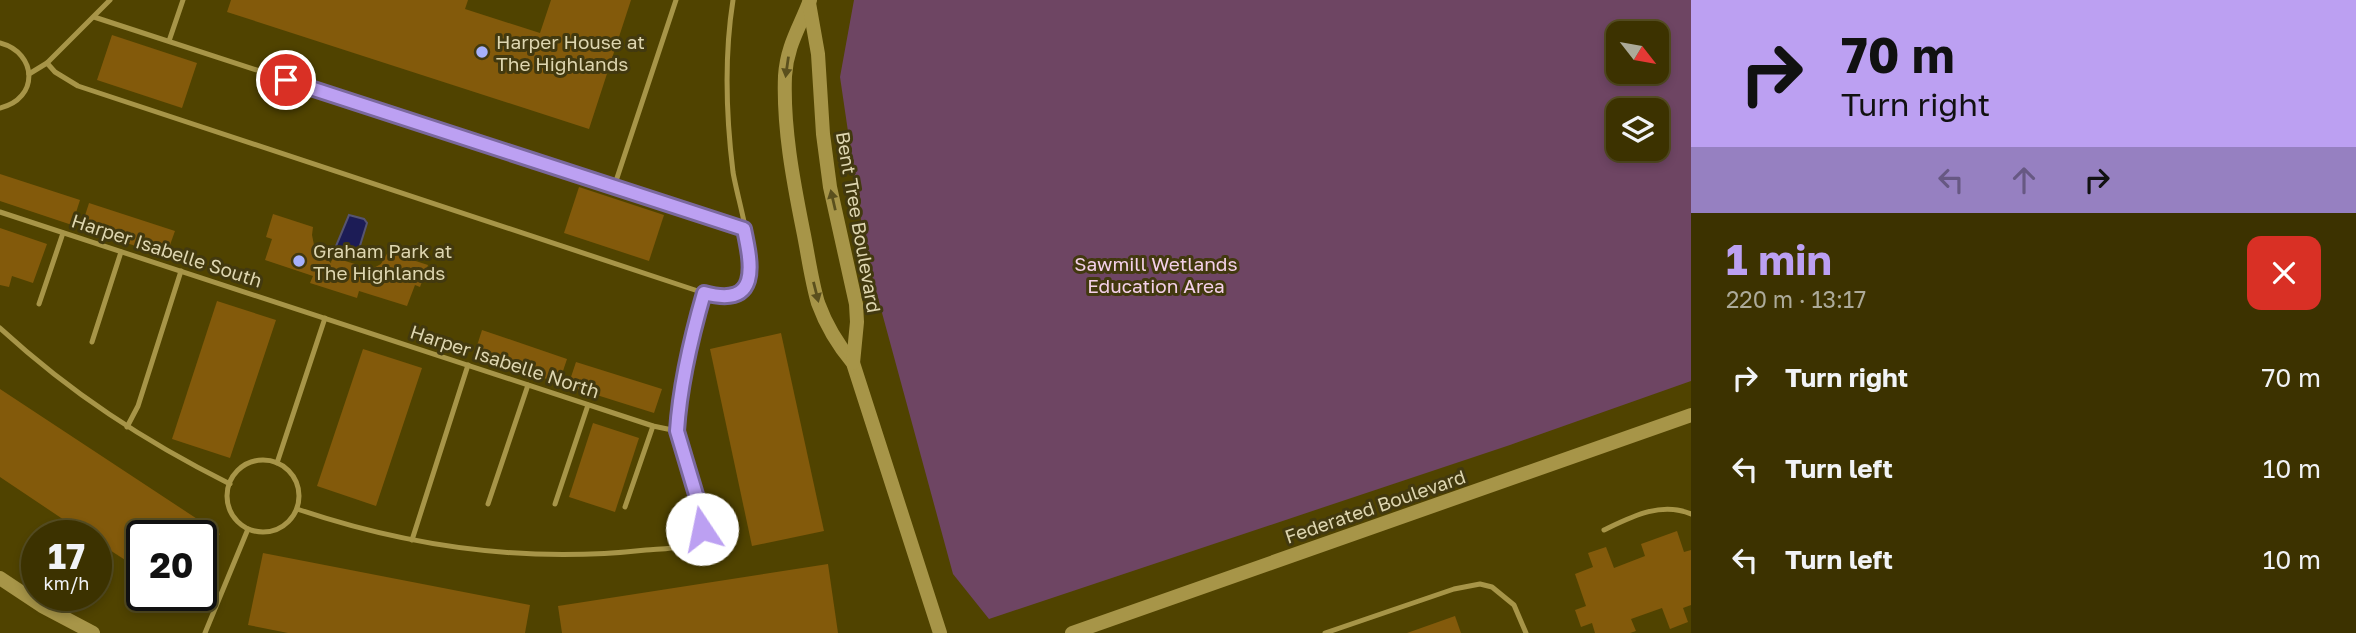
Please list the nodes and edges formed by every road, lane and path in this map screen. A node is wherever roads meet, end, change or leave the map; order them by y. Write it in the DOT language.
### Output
graph roads {
  1 [pos="110,0"];
  2 [pos="183,0"];
  3 [pos="676,0"];
  4 [pos="733,0"];
  5 [pos="810,2"];
  6 [pos="94,17"];
  7 [pos="169,41"];
  8 [pos="0,43"];
  9 [pos="47,63"];
  10 [pos="29,74"];
  11 [pos="0,108"];
  12 [pos="614,187"];
  13 [pos="0,212"];
  14 [pos="744,229"];
  15 [pos="63,233"];
  16 [pos="121,252"];
  17 [pos="180,271"];
  18 [pos="704,293"];
  19 [pos="39,304"];
  20 [pos="325,318"];
  21 [pos="0,328"];
  22 [pos="92,341"];
  23 [pos="853,363"];
  24 [pos="468,365"];
  25 [pos="528,385"];
  26 [pos="588,405"];
  27 [pos="1691,415"];
  28 [pos="653,426"];
  29 [pos="127,427"];
  30 [pos="677,431"];
  31 [pos="277,463"];
  32 [pos="230,484"];
  33 [pos="488,504"];
  34 [pos="555,504"];
  35 [pos="625,507"];
  36 [pos="297,509"];
  37 [pos="1691,514"];
  38 [pos="248,529"];
  39 [pos="1604,530"];
  40 [pos="412,540"];
  41 [pos="0,578"];
  42 [pos="93,633"];
  43 [pos="205,633"];
  44 [pos="940,633"];
  45 [pos="1072,633"];
  46 [pos="1325,633"];
  47 [pos="1526,633"];
  1 -- 6 [label="lane"];
  2 -- 7 [label="lane"];
  3 -- 12 [label="lane"];
  4 -- 14 [label="lane"];
  23 -- 5 [label="street, Bent Tree Boulevard, one-way"];
  5 -- 23 [label="street, Bent Tree Boulevard, one-way"];
  6 -- 7 [label="lane"];
  6 -- 9 [label="lane"];
  7 -- 12 [label="lane"];
  8 -- 10 [label="lane"];
  9 -- 10 [label="lane"];
  9 -- 18 [label="lane"];
  10 -- 11 [label="lane"];
  12 -- 14 [label="lane"];
  13 -- 15 [label="lane, Harper Isabelle South"];
  14 -- 18 [label="lane"];
  15 -- 16 [label="lane, Harper Isabelle South"];
  15 -- 19 [label="lane"];
  16 -- 17 [label="lane, Harper Isabelle South"];
  16 -- 22 [label="lane"];
  17 -- 20 [label="lane, Harper Isabelle South"];
  17 -- 29 [label="lane"];
  18 -- 30 [label="lane"];
  20 -- 24 [label="lane, Harper Isabelle North"];
  20 -- 31 [label="lane"];
  21 -- 29 [label="lane"];
  23 -- 44 [label="street, Bent Tree Boulevard"];
  24 -- 25 [label="lane, Harper Isabelle North"];
  24 -- 40 [label="lane"];
  25 -- 26 [label="lane, Harper Isabelle North"];
  25 -- 33 [label="lane"];
  26 -- 28 [label="lane, Harper Isabelle North"];
  26 -- 34 [label="lane"];
  27 -- 45 [label="street, Federated Boulevard"];
  28 -- 30 [label="lane, Harper Isabelle North"];
  28 -- 35 [label="lane"];
  29 -- 32 [label="lane"];
  30 -- 40 [label="lane"];
  31 -- 32 [label="lane"];
  31 -- 36 [label="lane"];
  32 -- 38 [label="lane"];
  36 -- 38 [label="lane"];
  36 -- 40 [label="lane"];
  37 -- 39 [label="lane"];
  38 -- 43 [label="lane"];
  41 -- 42 [label="street"];
  46 -- 47 [label="lane"];
}
